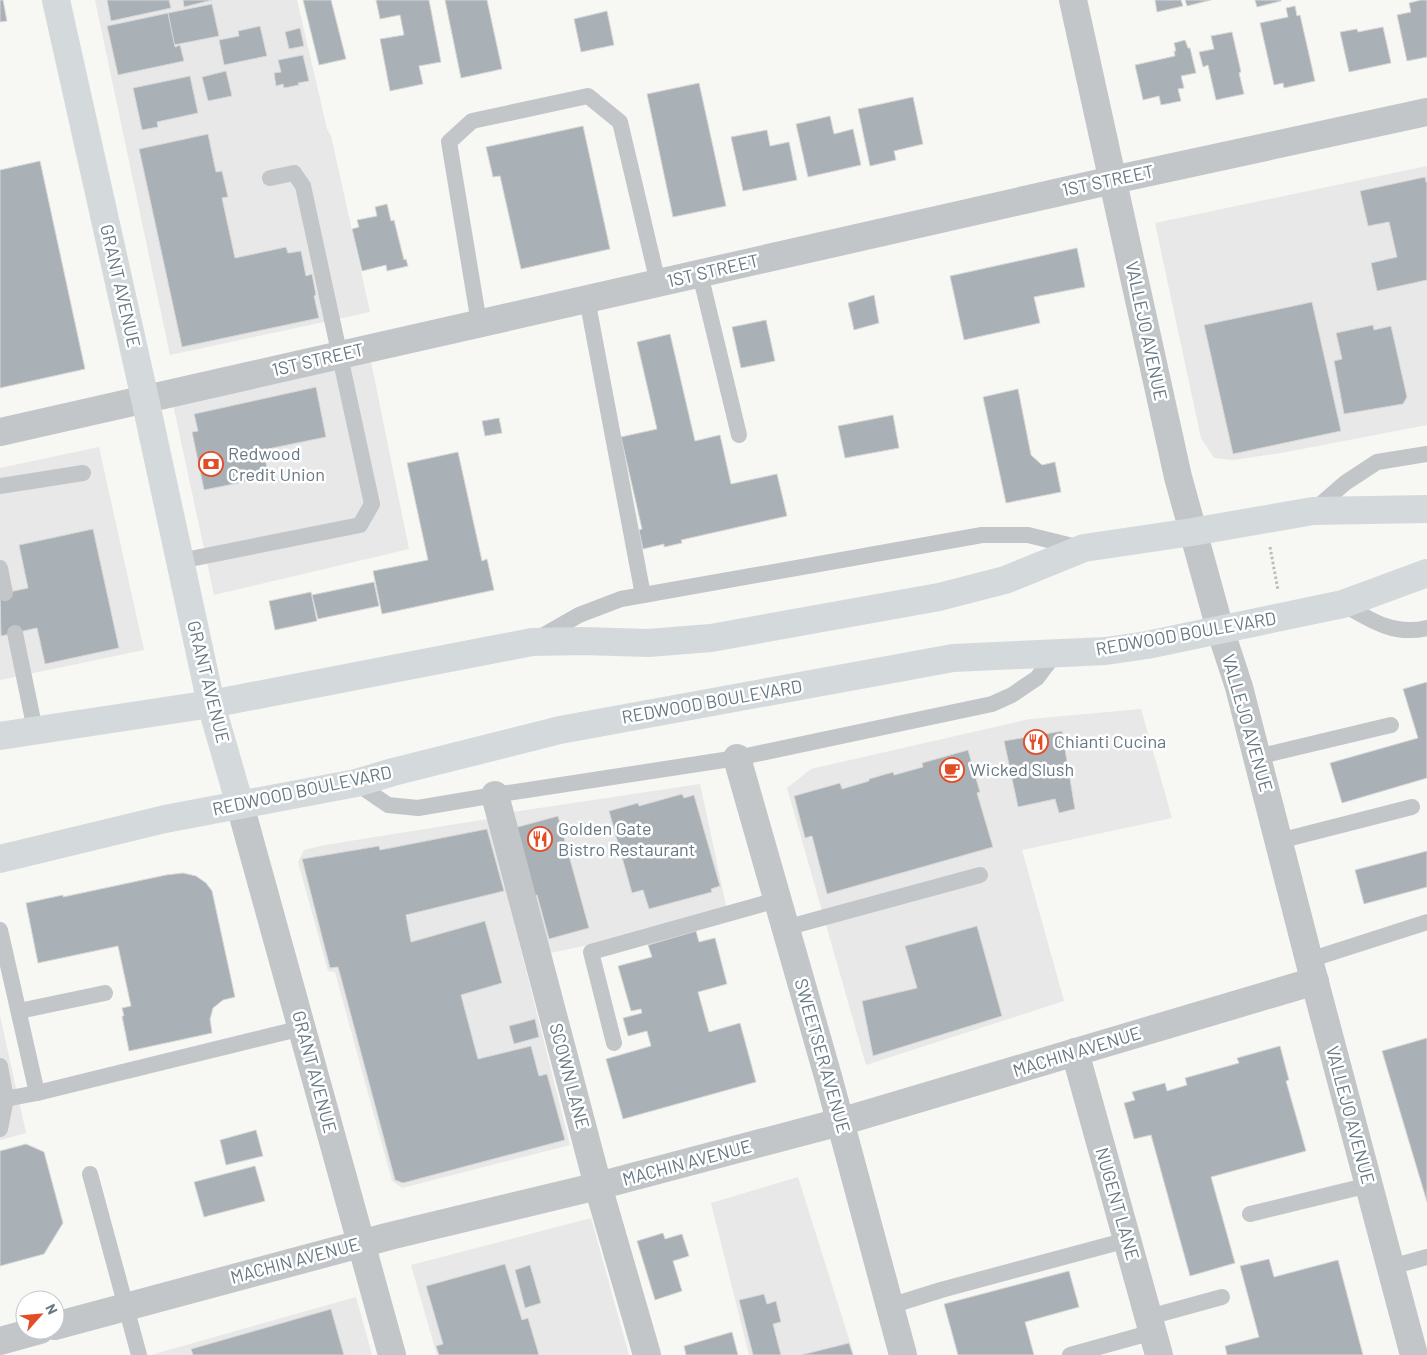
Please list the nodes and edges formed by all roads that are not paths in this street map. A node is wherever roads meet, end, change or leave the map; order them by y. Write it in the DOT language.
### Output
graph roads {
  1 [pos="56,0"];
  2 [pos="1073,0"];
  3 [pos="1427,112"];
  4 [pos="270,178"];
  5 [pos="1114,180"];
  6 [pos="700,274"];
  7 [pos="658,283"];
  8 [pos="587,299"];
  9 [pos="479,323"];
  10 [pos="341,355"];
  11 [pos="145,399"];
  12 [pos="0,432"];
  13 [pos="739,435"];
  14 [pos="1427,454"];
  15 [pos="83,473"];
  16 [pos="0,486"];
  17 [pos="1427,509"];
  18 [pos="1313,511"];
  19 [pos="1192,532"];
  20 [pos="1084,548"];
  21 [pos="180,561"];
  22 [pos="0,568"];
  23 [pos="1427,574"];
  24 [pos="5,593"];
  25 [pos="643,595"];
  26 [pos="1343,604"];
  27 [pos="1427,628"];
  28 [pos="1220,629"];
  29 [pos="15,633"];
  30 [pos="532,642"];
  31 [pos="1055,654"];
  32 [pos="211,704"];
  33 [pos="1391,725"];
  34 [pos="35,730"];
  35 [pos="0,736"];
  36 [pos="0,748"];
  37 [pos="1257,757"];
  38 [pos="737,758"];
  39 [pos="356,783"];
  40 [pos="495,795"];
  41 [pos="240,805"];
  42 [pos="1412,807"];
  43 [pos="1279,841"];
  44 [pos="0,859"];
  45 [pos="980,875"];
  46 [pos="777,900"];
  47 [pos="1427,922"];
  48 [pos="785,928"];
  49 [pos="0,930"];
  50 [pos="3,954"];
  51 [pos="1312,970"];
  52 [pos="105,993"];
  53 [pos="19,1011"];
  54 [pos="302,1028"];
  55 [pos="614,1043"];
  56 [pos="1075,1052"];
  57 [pos="0,1066"];
  58 [pos="37,1093"];
  59 [pos="3,1100"];
  60 [pos="840,1122"];
  61 [pos="0,1130"];
  62 [pos="90,1174"];
  63 [pos="1369,1185"];
  64 [pos="598,1186"];
  65 [pos="1250,1214"];
  66 [pos="1127,1240"];
  67 [pos="362,1244"];
  68 [pos="1427,1257"];
  69 [pos="1391,1267"];
  70 [pos="1222,1297"];
  71 [pos="125,1306"];
  72 [pos="890,1306"];
  73 [pos="65,1323"];
  74 [pos="1154,1335"];
  75 [pos="15,1337"];
  76 [pos="0,1341"];
  77 [pos="139,1355"];
  78 [pos="392,1355"];
  79 [pos="647,1355"];
  80 [pos="903,1355"];
  81 [pos="1070,1355"];
  82 [pos="1414,1355"];
  1 -- 11 [label="main road, GRANT AVENUE"];
  2 -- 5 [label="street, VALLEJO AVENUE"];
  3 -- 5 [label="street, 1ST STREET"];
  4 -- 10 [label="lane"];
  5 -- 6 [label="street, 1ST STREET"];
  5 -- 19 [label="street, VALLEJO AVENUE"];
  6 -- 7 [label="street, 1ST STREET"];
  6 -- 13 [label="lane"];
  7 -- 8 [label="street, 1ST STREET"];
  7 -- 9 [label="lane"];
  8 -- 9 [label="street, 1ST STREET"];
  8 -- 25 [label="lane"];
  9 -- 10 [label="street, 1ST STREET"];
  10 -- 11 [label="street, 1ST STREET"];
  10 -- 21 [label="lane"];
  11 -- 12 [label="street, 1ST STREET"];
  11 -- 21 [label="main road, GRANT AVENUE"];
  14 -- 18 [label="lane"];
  15 -- 16 [label="lane"];
  17 -- 18 [label="main road"];
  18 -- 19 [label="main road"];
  19 -- 20 [label="main road"];
  19 -- 28 [label="street, VALLEJO AVENUE"];
  20 -- 25 [label="lane"];
  20 -- 30 [label="main road"];
  21 -- 32 [label="main road, GRANT AVENUE"];
  22 -- 24 [label="lane"];
  23 -- 26 [label="main road, REDWOOD BOULEVARD"];
  25 -- 30 [label="lane"];
  26 -- 27 [label="lane"];
  26 -- 28 [label="main road, REDWOOD BOULEVARD"];
  28 -- 31 [label="main road, REDWOOD BOULEVARD"];
  28 -- 37 [label="street, VALLEJO AVENUE"];
  29 -- 34 [label="lane"];
  30 -- 32 [label="main road"];
  31 -- 38 [label="lane"];
  31 -- 39 [label="main road, REDWOOD BOULEVARD"];
  32 -- 34 [label="main road"];
  32 -- 41 [label="main road, GRANT AVENUE"];
  33 -- 37 [label="lane"];
  34 -- 35 [label="main road"];
  34 -- 36 [label="lane"];
  37 -- 43 [label="street, VALLEJO AVENUE"];
  38 -- 40 [label="lane"];
  38 -- 46 [label="street, SWEETSER AVENUE"];
  39 -- 40 [label="lane"];
  39 -- 41 [label="main road, REDWOOD BOULEVARD"];
  40 -- 64 [label="street, SCOWN LANE"];
  41 -- 44 [label="main road, REDWOOD BOULEVARD"];
  41 -- 54 [label="street, GRANT AVENUE"];
  42 -- 43 [label="lane"];
  43 -- 51 [label="street, VALLEJO AVENUE"];
  45 -- 48 [label="lane"];
  46 -- 48 [label="street, SWEETSER AVENUE"];
  46 -- 55 [label="lane"];
  47 -- 51 [label="lane"];
  48 -- 60 [label="street, SWEETSER AVENUE"];
  49 -- 50 [label="lane"];
  50 -- 53 [label="lane"];
  51 -- 56 [label="street, MACHIN AVENUE"];
  51 -- 63 [label="street, VALLEJO AVENUE"];
  52 -- 53 [label="lane"];
  53 -- 58 [label="lane"];
  54 -- 58 [label="lane"];
  54 -- 67 [label="street, GRANT AVENUE"];
  56 -- 60 [label="street, MACHIN AVENUE"];
  56 -- 66 [label="street, NUGENT LANE"];
  57 -- 59 [label="lane"];
  58 -- 59 [label="lane"];
  59 -- 61 [label="lane"];
  60 -- 64 [label="street, MACHIN AVENUE"];
  60 -- 72 [label="street, SWEETSER AVENUE"];
  62 -- 71 [label="lane"];
  63 -- 65 [label="lane"];
  63 -- 69 [label="street, VALLEJO AVENUE"];
  64 -- 67 [label="street, MACHIN AVENUE"];
  64 -- 79 [label="street, SCOWN LANE"];
  66 -- 72 [label="lane"];
  66 -- 74 [label="street, NUGENT LANE"];
  67 -- 71 [label="street, MACHIN AVENUE"];
  67 -- 78 [label="street, GRANT AVENUE"];
  68 -- 69 [label="lane"];
  69 -- 82 [label="street, VALLEJO AVENUE"];
  70 -- 74 [label="lane"];
  71 -- 73 [label="street, MACHIN AVENUE"];
  71 -- 77 [label="lane"];
  72 -- 80 [label="street, SWEETSER AVENUE"];
  74 -- 81 [label="lane"];
  75 -- 76 [label="street"];
}
